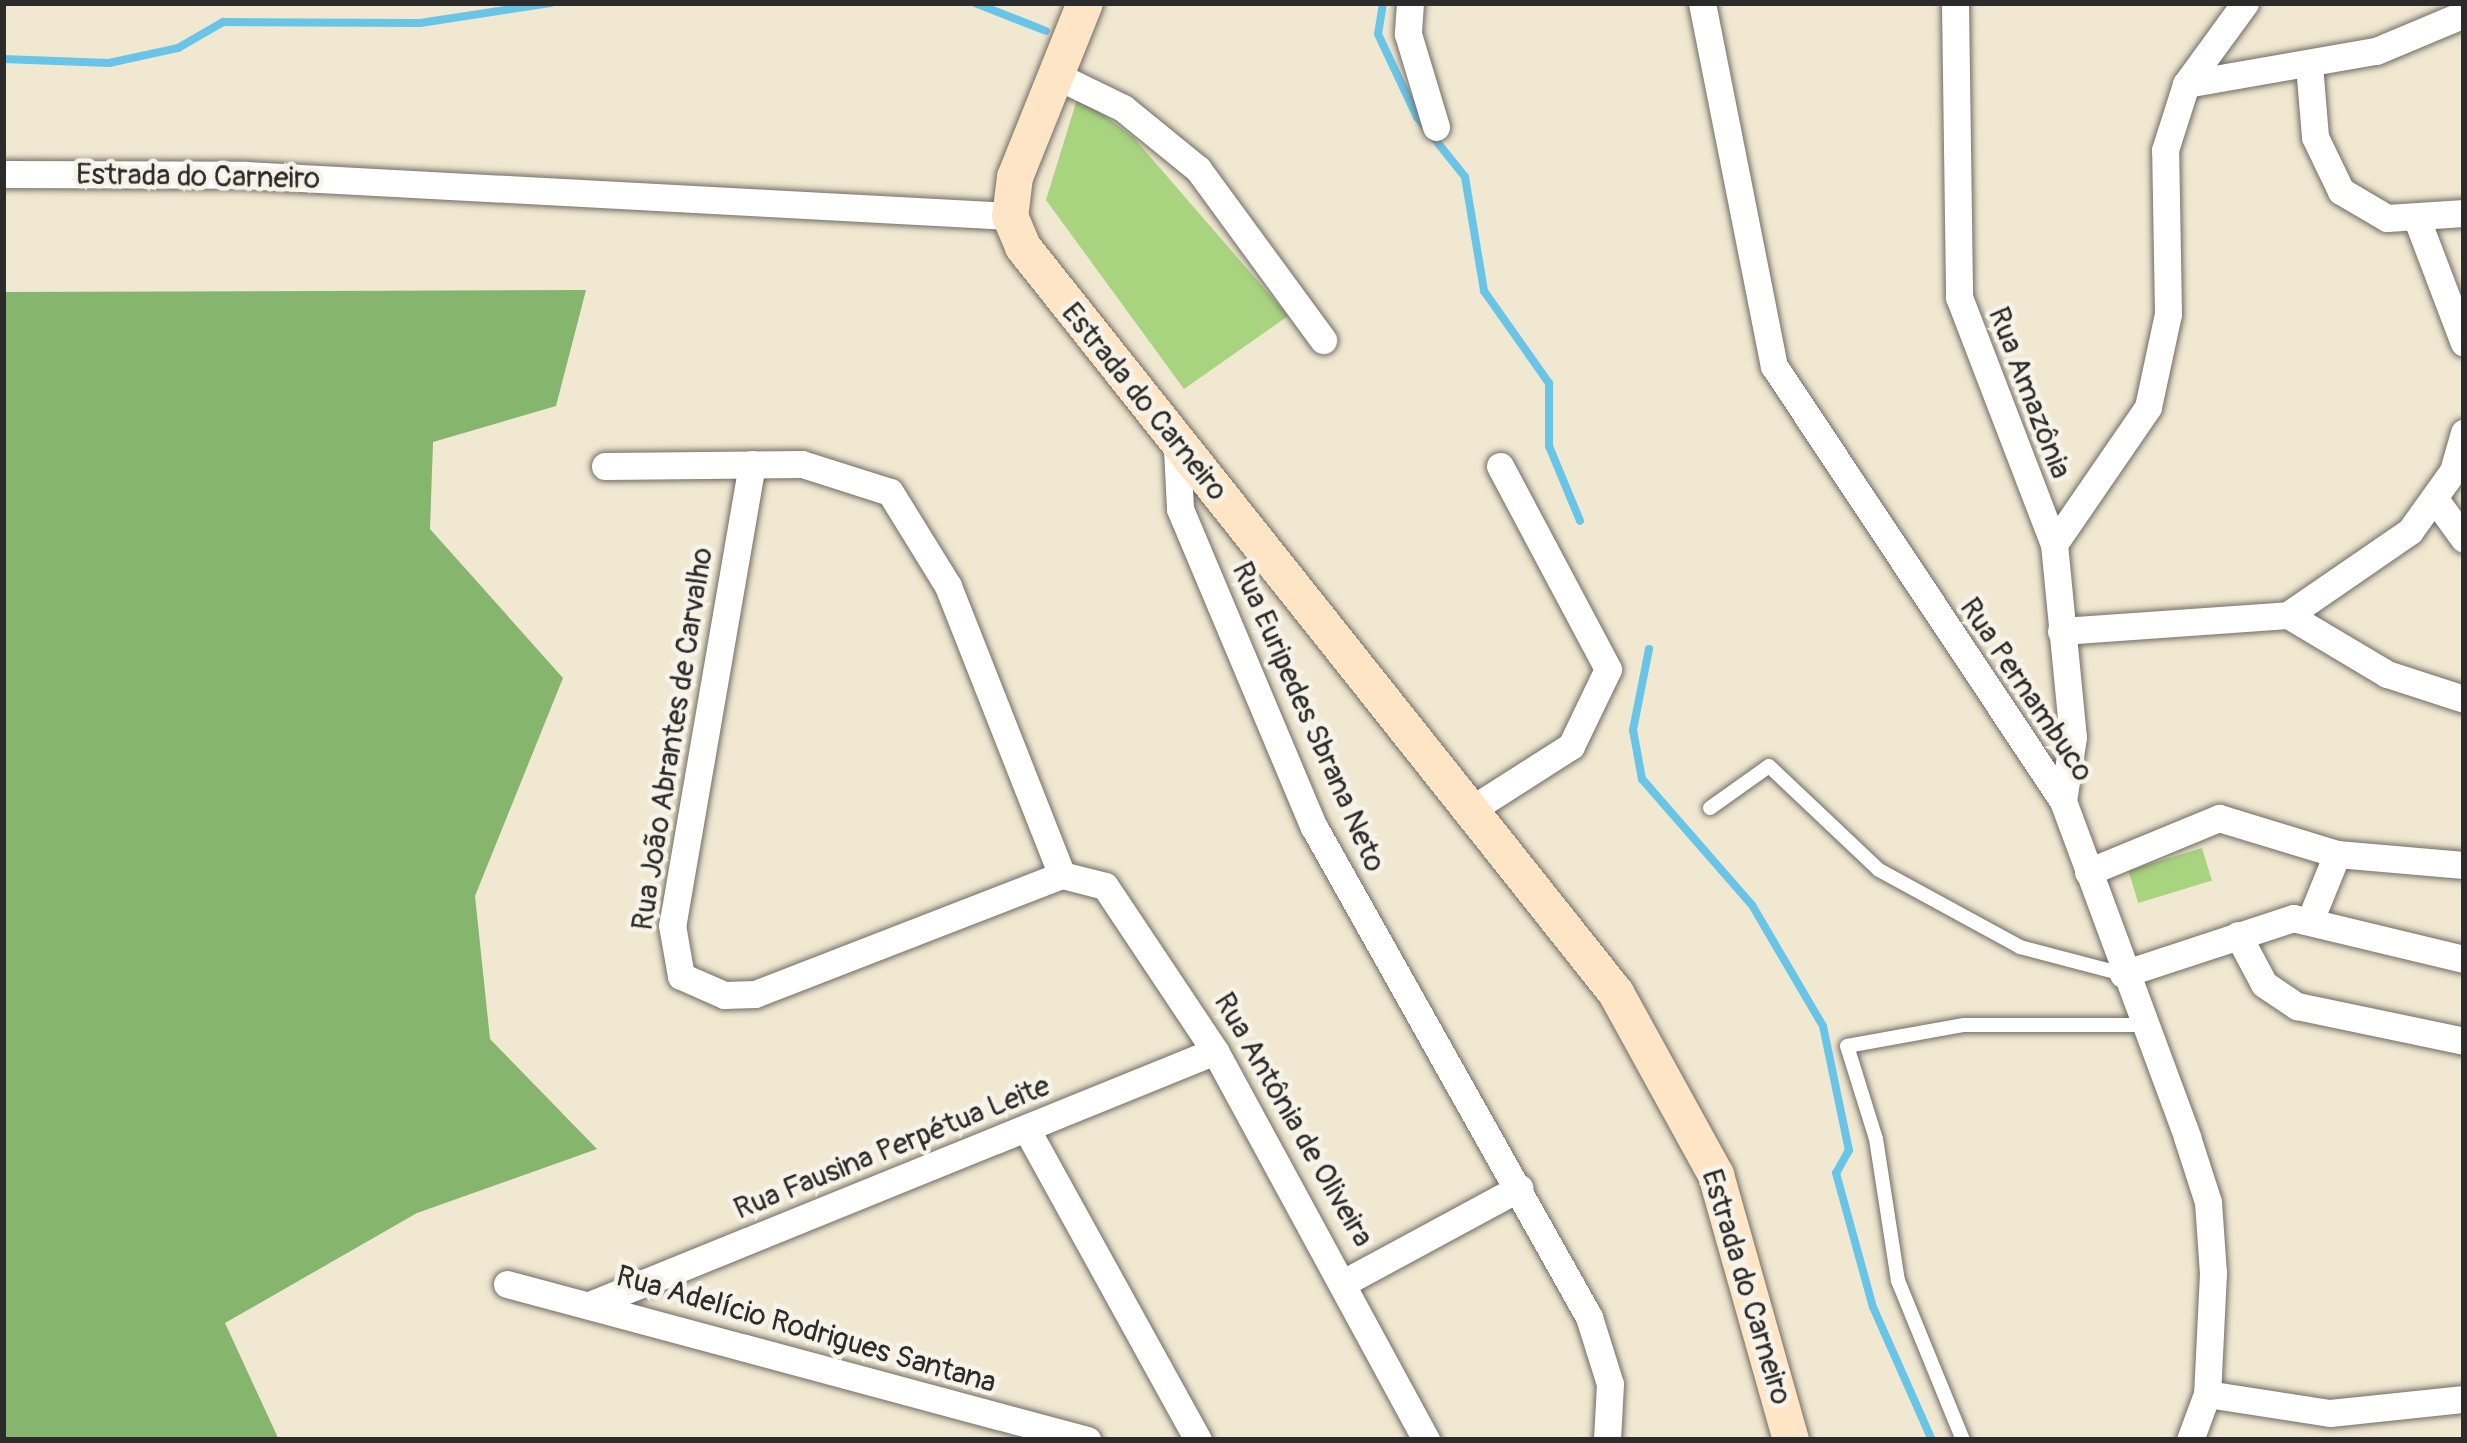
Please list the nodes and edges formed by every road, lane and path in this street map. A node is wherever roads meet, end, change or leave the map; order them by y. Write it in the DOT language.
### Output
graph roads {
  1 [pos="1085,3"];
  2 [pos="1410,3"];
  3 [pos="1702,3"];
  4 [pos="1954,3"];
  5 [pos="2245,3"];
  6 [pos="2464,14"];
  7 [pos="2309,65"];
  8 [pos="1055,75"];
  9 [pos="2186,84"];
  10 [pos="1436,127"];
  11 [pos="3,174"];
  12 [pos="2464,213"];
  13 [pos="1010,216"];
  14 [pos="2418,221"];
  15 [pos="1323,340"];
  16 [pos="2464,344"];
  17 [pos="2464,433"];
  18 [pos="1178,449"];
  19 [pos="752,464"];
  20 [pos="605,466"];
  21 [pos="1500,466"];
  22 [pos="2434,499"];
  23 [pos="2460,526"];
  24 [pos="2054,544"];
  25 [pos="2288,615"];
  26 [pos="2061,632"];
  27 [pos="2464,699"];
  28 [pos="2063,801"];
  29 [pos="1710,808"];
  30 [pos="1469,811"];
  31 [pos="2336,854"];
  32 [pos="2464,865"];
  33 [pos="2088,872"];
  34 [pos="1062,875"];
  35 [pos="2311,918"];
  36 [pos="2238,935"];
  37 [pos="2464,959"];
  38 [pos="2123,974"];
  39 [pos="2148,1025"];
  40 [pos="2464,1041"];
  41 [pos="1215,1051"];
  42 [pos="1027,1130"];
  43 [pos="1519,1188"];
  44 [pos="1347,1281"];
  45 [pos="507,1284"];
  46 [pos="592,1304"];
  47 [pos="2207,1394"];
  48 [pos="2464,1399"];
  49 [pos="975,1412"];
  50 [pos="967,1440"];
  51 [pos="1087,1440"];
  52 [pos="1198,1440"];
  53 [pos="1426,1440"];
  54 [pos="1607,1440"];
  55 [pos="1791,1440"];
  56 [pos="1963,1440"];
  57 [pos="2190,1440"];
  1 -- 8 [label="street"];
  2 -- 10 [label="street"];
  3 -- 28 [label="street, Rua Pernambuco"];
  4 -- 24 [label="street, Rua Amazônia"];
  5 -- 9 [label="street"];
  6 -- 7 [label="street"];
  7 -- 9 [label="street"];
  7 -- 14 [label="street"];
  8 -- 13 [label="street"];
  8 -- 15 [label="street"];
  9 -- 24 [label="street"];
  11 -- 13 [label="street, Estrada do Carneiro"];
  12 -- 14 [label="street"];
  13 -- 18 [label="street, Estrada do Carneiro"];
  14 -- 16 [label="street"];
  17 -- 22 [label="street"];
  18 -- 30 [label="street, Estrada do Carneiro"];
  18 -- 43 [label="street, Rua Euripedes Sbrana Neto"];
  19 -- 20 [label="street"];
  19 -- 34 [label="street"];
  19 -- 34 [label="street, Rua João Abrantes de Carvalho"];
  21 -- 30 [label="street"];
  22 -- 23 [label="street"];
  22 -- 25 [label="street"];
  24 -- 26 [label="street, Rua Amazônia"];
  25 -- 26 [label="street"];
  25 -- 27 [label="street"];
  26 -- 28 [label="street, Rua Amazônia"];
  28 -- 33 [label="street, Rua Pernambuco"];
  29 -- 38 [label="lane"];
  30 -- 55 [label="street, Estrada do Carneiro"];
  31 -- 32 [label="street"];
  31 -- 33 [label="street"];
  31 -- 35 [label="street"];
  33 -- 38 [label="street, Rua Pernambuco"];
  34 -- 41 [label="street, Rua Antônia de Oliveira"];
  35 -- 36 [label="street"];
  35 -- 37 [label="street"];
  36 -- 38 [label="street"];
  36 -- 40 [label="street"];
  38 -- 39 [label="street, Rua Pernambuco"];
  39 -- 47 [label="street, Rua Pernambuco"];
  39 -- 56 [label="lane"];
  41 -- 42 [label="street, Rua Fausina Perpétua Leite"];
  41 -- 44 [label="street, Rua Antônia de Oliveira"];
  42 -- 46 [label="street, Rua Fausina Perpétua Leite"];
  42 -- 52 [label="street"];
  43 -- 44 [label="street"];
  43 -- 54 [label="street, Rua Euripedes Sbrana Neto"];
  44 -- 53 [label="street, Rua Antônia de Oliveira"];
  45 -- 46 [label="street, Rua Adelício Rodrigues Santana"];
  46 -- 49 [label="street, Rua Adelício Rodrigues Santana"];
  47 -- 48 [label="street"];
  47 -- 57 [label="street, Rua Pernambuco"];
  49 -- 50 [label="street"];
  49 -- 51 [label="street, Rua Adelício Rodrigues Santana"];
}
